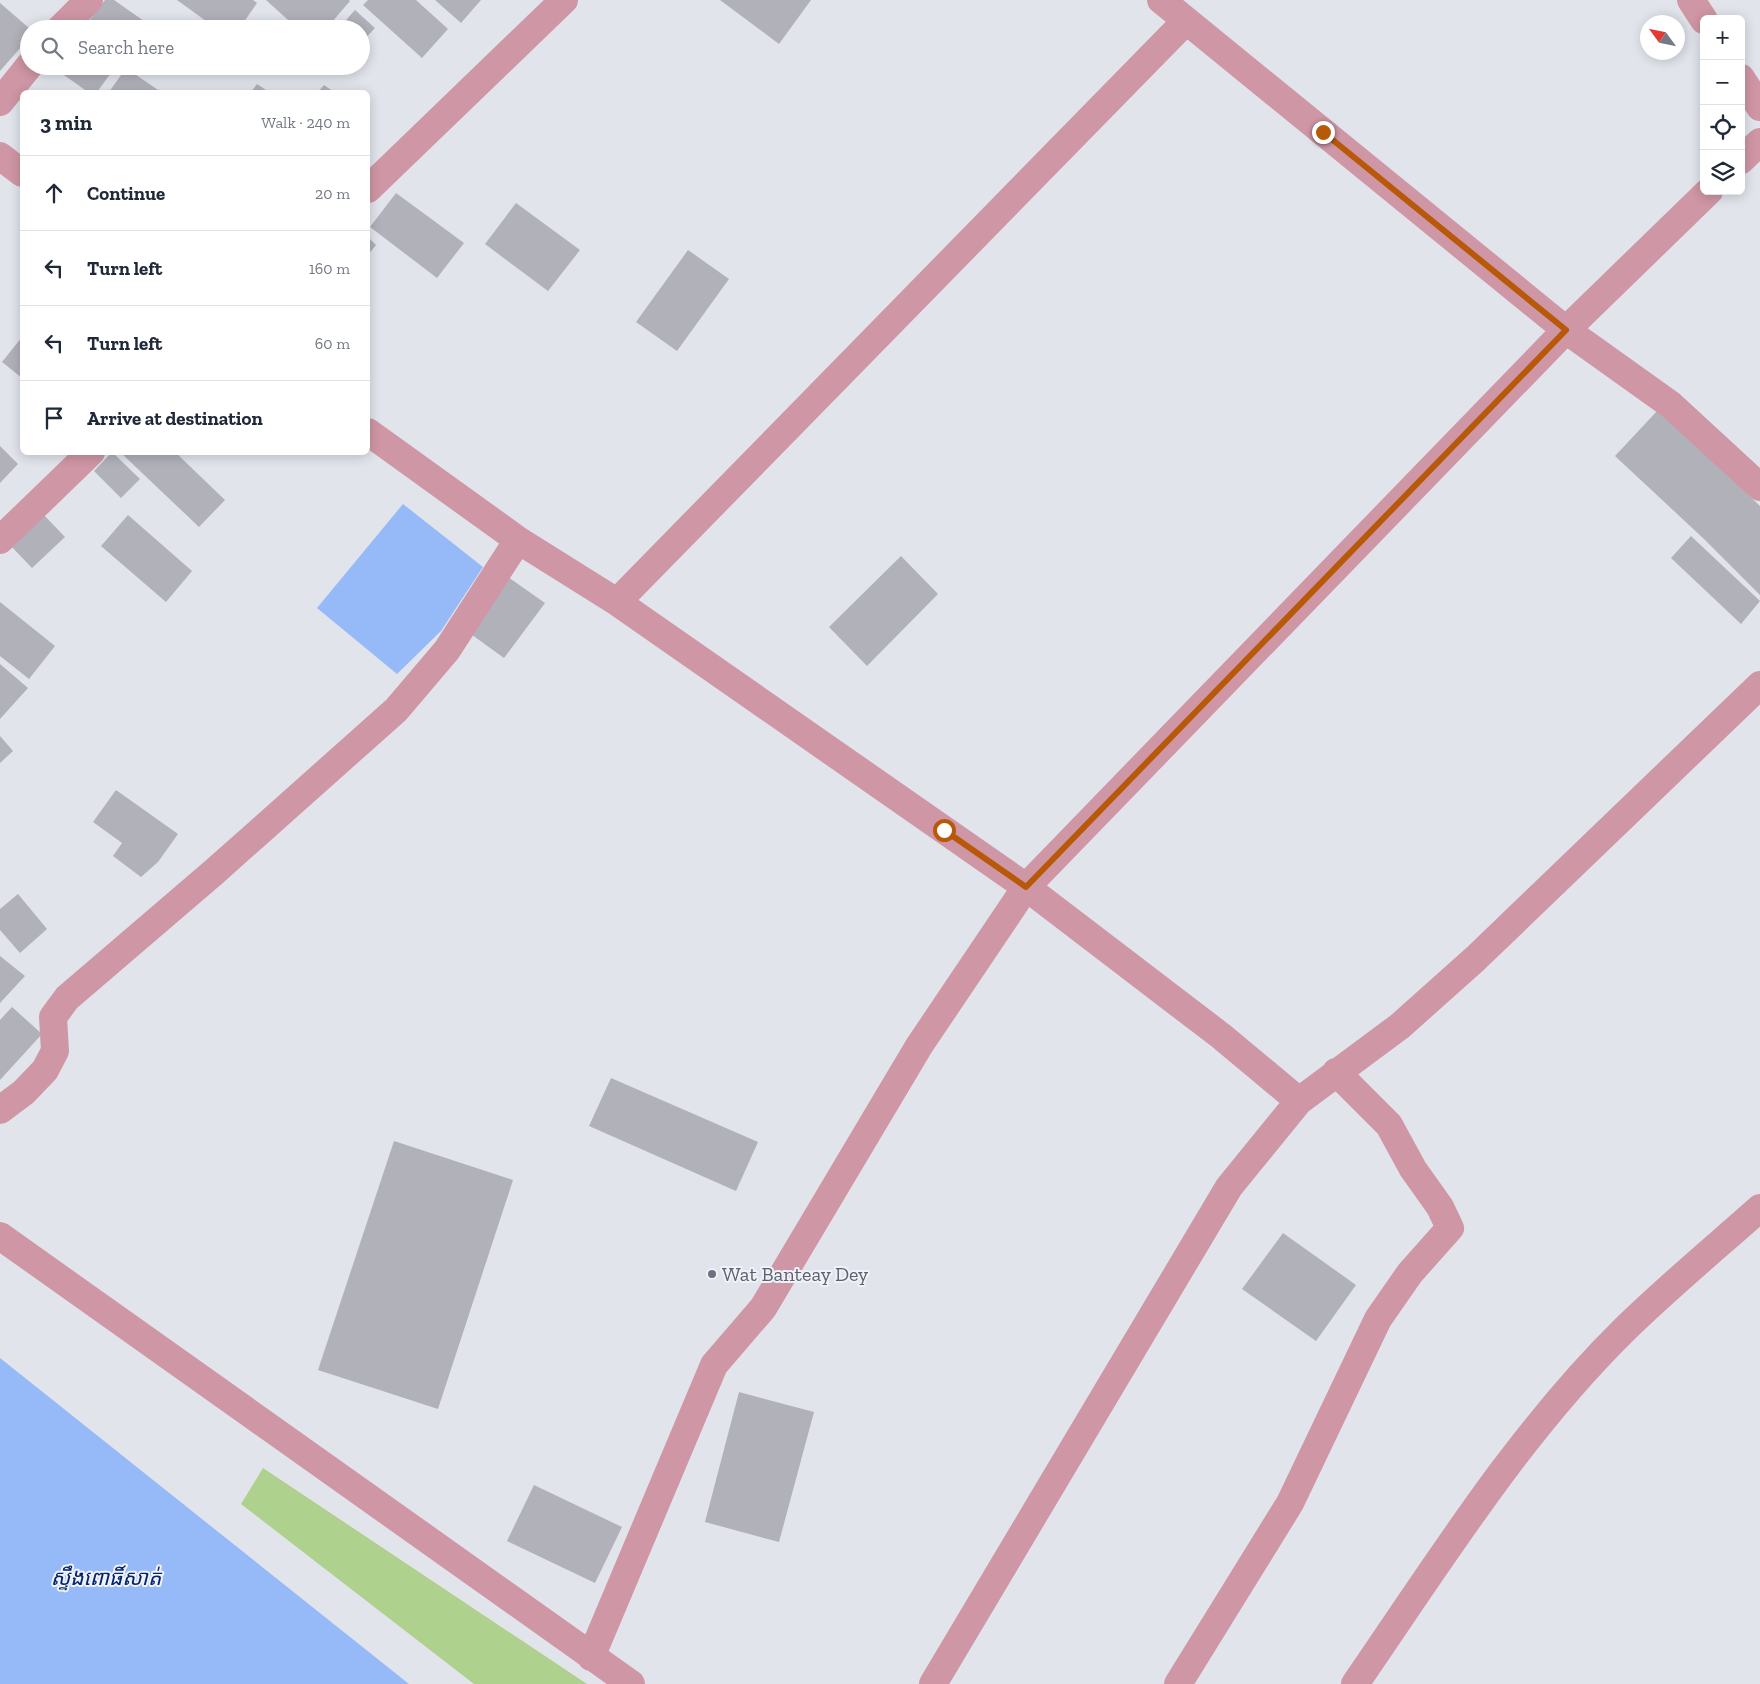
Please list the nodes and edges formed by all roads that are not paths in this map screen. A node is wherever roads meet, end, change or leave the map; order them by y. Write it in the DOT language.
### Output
graph roads {
  1 [pos="89,0"];
  2 [pos="564,0"];
  3 [pos="1161,0"];
  4 [pos="1691,0"];
  5 [pos="1701,15"];
  6 [pos="69,20"];
  7 [pos="1186,21"];
  8 [pos="22,75"];
  9 [pos="1745,84"];
  10 [pos="0,102"];
  11 [pos="1760,107"];
  12 [pos="1760,142"];
  13 [pos="0,156"];
  14 [pos="1745,156"];
  15 [pos="20,171"];
  16 [pos="370,187"];
  17 [pos="1705,195"];
  18 [pos="1566,330"];
  19 [pos="370,433"];
  20 [pos="88,455"];
  21 [pos="1760,487"];
  22 [pos="0,540"];
  23 [pos="518,540"];
  24 [pos="617,602"];
  25 [pos="1760,685"];
  26 [pos="1026,887"];
  27 [pos="1336,1072"];
  28 [pos="1299,1101"];
  29 [pos="0,1110"];
  30 [pos="1760,1208"];
  31 [pos="0,1236"];
  32 [pos="591,1657"];
  33 [pos="631,1684"];
  34 [pos="933,1684"];
  35 [pos="1178,1684"];
  36 [pos="1355,1684"];
  1 -- 6 [label="street"];
  2 -- 16 [label="street"];
  3 -- 7 [label="street"];
  4 -- 5 [label="street"];
  7 -- 18 [label="street"];
  7 -- 24 [label="street"];
  8 -- 10 [label="street"];
  9 -- 11 [label="street"];
  12 -- 14 [label="street"];
  13 -- 15 [label="street"];
  17 -- 18 [label="street"];
  18 -- 21 [label="street"];
  18 -- 26 [label="street"];
  19 -- 23 [label="street"];
  20 -- 22 [label="street"];
  23 -- 24 [label="street"];
  23 -- 29 [label="street"];
  24 -- 26 [label="street"];
  25 -- 27 [label="street"];
  26 -- 28 [label="street"];
  26 -- 32 [label="street"];
  27 -- 28 [label="street"];
  27 -- 35 [label="street"];
  28 -- 34 [label="street"];
  30 -- 36 [label="street"];
  31 -- 32 [label="street"];
  32 -- 33 [label="street"];
}
